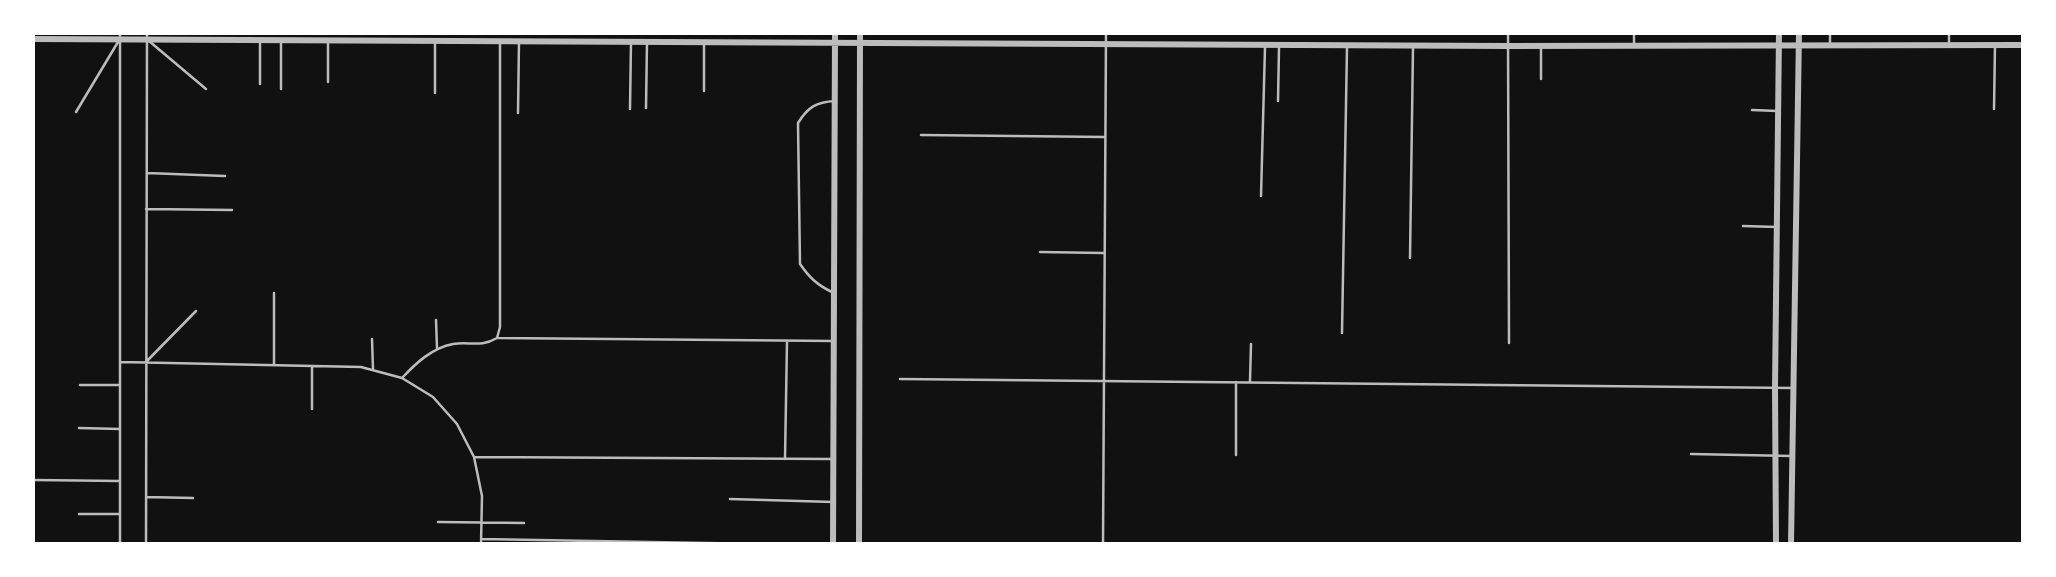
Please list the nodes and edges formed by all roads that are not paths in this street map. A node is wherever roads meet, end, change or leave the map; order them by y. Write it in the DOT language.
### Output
graph roads {
  1 [pos="584,33"];
  2 [pos="835,33"];
  3 [pos="860,33"];
  4 [pos="1106,33"];
  5 [pos="1508,33"];
  6 [pos="1634,33"];
  7 [pos="1779,33"];
  8 [pos="1799,33"];
  9 [pos="1830,33"];
  10 [pos="1950,33"];
  11 [pos="120,36"];
  12 [pos="147,36"];
  13 [pos="33,39"];
  14 [pos="260,40"];
  15 [pos="281,40"];
  16 [pos="328,40"];
  17 [pos="435,41"];
  18 [pos="500,41"];
  19 [pos="519,41"];
  20 [pos="584,42"];
  21 [pos="631,42"];
  22 [pos="647,42"];
  23 [pos="704,42"];
  24 [pos="835,43"];
  25 [pos="860,43"];
  26 [pos="1106,44"];
  27 [pos="1266,44"];
  28 [pos="1279,44"];
  29 [pos="1347,44"];
  30 [pos="1413,45"];
  31 [pos="1799,45"];
  32 [pos="1949,45"];
  33 [pos="1995,45"];
  34 [pos="2023,45"];
  35 [pos="1508,46"];
  36 [pos="1541,46"];
  37 [pos="1634,46"];
  38 [pos="1779,46"];
  39 [pos="1830,46"];
  40 [pos="1541,79"];
  41 [pos="328,82"];
  42 [pos="260,84"];
  43 [pos="206,89"];
  44 [pos="281,89"];
  45 [pos="704,90"];
  46 [pos="435,93"];
  47 [pos="835,101"];
  48 [pos="1278,101"];
  49 [pos="646,108"];
  50 [pos="631,109"];
  51 [pos="1994,109"];
  52 [pos="1752,110"];
  53 [pos="1778,111"];
  54 [pos="76,113"];
  55 [pos="519,113"];
  56 [pos="921,135"];
  57 [pos="1105,137"];
  58 [pos="146,173"];
  59 [pos="225,176"];
  60 [pos="1261,196"];
  61 [pos="146,209"];
  62 [pos="232,210"];
  63 [pos="1743,226"];
  64 [pos="1777,227"];
  65 [pos="1040,252"];
  66 [pos="1105,253"];
  67 [pos="1410,258"];
  68 [pos="274,293"];
  69 [pos="834,293"];
  70 [pos="196,311"];
  71 [pos="436,320"];
  72 [pos="1342,333"];
  73 [pos="497,338"];
  74 [pos="372,339"];
  75 [pos="787,341"];
  76 [pos="834,341"];
  77 [pos="1509,342"];
  78 [pos="1251,344"];
  79 [pos="437,350"];
  80 [pos="120,362"];
  81 [pos="146,362"];
  82 [pos="274,365"];
  83 [pos="312,366"];
  84 [pos="373,369"];
  85 [pos="402,378"];
  86 [pos="900,379"];
  87 [pos="1104,380"];
  88 [pos="1236,381"];
  89 [pos="1250,381"];
  90 [pos="80,385"];
  91 [pos="120,385"];
  92 [pos="1775,388"];
  93 [pos="1794,388"];
  94 [pos="312,408"];
  95 [pos="79,428"];
  96 [pos="120,429"];
  97 [pos="1691,454"];
  98 [pos="1236,456"];
  99 [pos="1776,456"];
  100 [pos="1792,456"];
  101 [pos="474,457"];
  102 [pos="785,458"];
  103 [pos="834,459"];
  104 [pos="33,480"];
  105 [pos="120,481"];
  106 [pos="146,498"];
  107 [pos="193,498"];
  108 [pos="730,499"];
  109 [pos="834,502"];
  110 [pos="79,514"];
  111 [pos="120,514"];
  112 [pos="438,522"];
  113 [pos="481,523"];
  114 [pos="524,523"];
  115 [pos="481,541"];
  116 [pos="120,544"];
  117 [pos="146,544"];
  118 [pos="763,544"];
  119 [pos="833,544"];
  120 [pos="859,544"];
  121 [pos="1103,544"];
  122 [pos="1776,544"];
  123 [pos="1791,544"];
  1 -- 20 [label="lane"];
  2 -- 24 [label="street"];
  3 -- 25 [label="street"];
  4 -- 26 [label="lane"];
  5 -- 35 [label="lane"];
  6 -- 37 [label="lane"];
  7 -- 38 [label="street"];
  8 -- 31 [label="street"];
  9 -- 39 [label="lane"];
  10 -- 32 [label="lane"];
  11 -- 12 [label="street"];
  11 -- 13 [label="street"];
  11 -- 54 [label="lane"];
  11 -- 80 [label="lane"];
  12 -- 14 [label="street"];
  12 -- 43 [label="lane"];
  12 -- 58 [label="lane"];
  14 -- 15 [label="street"];
  14 -- 42 [label="lane"];
  15 -- 16 [label="street"];
  15 -- 44 [label="lane"];
  16 -- 17 [label="street"];
  16 -- 41 [label="lane"];
  17 -- 18 [label="street"];
  17 -- 46 [label="lane"];
  18 -- 19 [label="street"];
  18 -- 73 [label="lane"];
  19 -- 20 [label="street"];
  19 -- 55 [label="lane"];
  20 -- 21 [label="street"];
  21 -- 22 [label="street"];
  21 -- 50 [label="lane"];
  22 -- 23 [label="street"];
  22 -- 49 [label="lane"];
  23 -- 24 [label="street"];
  23 -- 45 [label="lane"];
  24 -- 25 [label="street"];
  24 -- 47 [label="street"];
  25 -- 26 [label="street"];
  25 -- 120 [label="street"];
  26 -- 27 [label="street"];
  26 -- 57 [label="lane"];
  27 -- 28 [label="street"];
  27 -- 60 [label="lane"];
  28 -- 29 [label="street"];
  28 -- 48 [label="lane"];
  29 -- 30 [label="street"];
  29 -- 72 [label="lane"];
  30 -- 35 [label="street"];
  30 -- 67 [label="lane"];
  31 -- 38 [label="street"];
  31 -- 39 [label="street"];
  31 -- 93 [label="street"];
  32 -- 33 [label="street"];
  32 -- 39 [label="street"];
  33 -- 34 [label="street"];
  33 -- 51 [label="lane"];
  35 -- 36 [label="street"];
  35 -- 77 [label="lane"];
  36 -- 37 [label="street"];
  36 -- 40 [label="lane"];
  37 -- 38 [label="street"];
  38 -- 53 [label="street"];
  47 -- 69 [label="street"];
  47 -- 69 [label="lane"];
  52 -- 53 [label="lane"];
  53 -- 64 [label="street"];
  56 -- 57 [label="lane"];
  57 -- 66 [label="lane"];
  58 -- 59 [label="lane"];
  58 -- 61 [label="lane"];
  61 -- 62 [label="lane"];
  61 -- 81 [label="lane"];
  63 -- 64 [label="lane"];
  64 -- 92 [label="street"];
  65 -- 66 [label="lane"];
  66 -- 87 [label="lane"];
  68 -- 82 [label="lane"];
  69 -- 76 [label="street"];
  70 -- 81 [label="lane"];
  71 -- 79 [label="lane"];
  73 -- 75 [label="lane"];
  73 -- 79 [label="lane"];
  74 -- 84 [label="lane"];
  75 -- 76 [label="lane"];
  75 -- 102 [label="lane"];
  76 -- 103 [label="street"];
  78 -- 89 [label="lane"];
  79 -- 85 [label="lane"];
  80 -- 81 [label="lane"];
  80 -- 91 [label="lane"];
  81 -- 82 [label="lane"];
  81 -- 106 [label="lane"];
  82 -- 83 [label="lane"];
  83 -- 84 [label="lane"];
  83 -- 94 [label="lane"];
  84 -- 85 [label="lane"];
  85 -- 101 [label="lane"];
  86 -- 87 [label="lane"];
  87 -- 88 [label="lane"];
  87 -- 121 [label="lane"];
  88 -- 89 [label="lane"];
  88 -- 98 [label="lane"];
  89 -- 92 [label="lane"];
  90 -- 91 [label="lane"];
  91 -- 96 [label="lane"];
  92 -- 93 [label="lane"];
  92 -- 99 [label="street"];
  93 -- 100 [label="street"];
  95 -- 96 [label="lane"];
  96 -- 105 [label="lane"];
  97 -- 99 [label="lane"];
  99 -- 100 [label="lane"];
  99 -- 122 [label="street"];
  100 -- 123 [label="street"];
  101 -- 102 [label="lane"];
  101 -- 113 [label="lane"];
  102 -- 103 [label="lane"];
  103 -- 109 [label="street"];
  104 -- 105 [label="lane"];
  105 -- 111 [label="lane"];
  106 -- 107 [label="lane"];
  106 -- 117 [label="lane"];
  108 -- 109 [label="lane"];
  109 -- 119 [label="street"];
  110 -- 111 [label="lane"];
  111 -- 116 [label="lane"];
  112 -- 113 [label="lane"];
  113 -- 114 [label="lane"];
  113 -- 115 [label="lane"];
  115 -- 118 [label="lane"];
}
